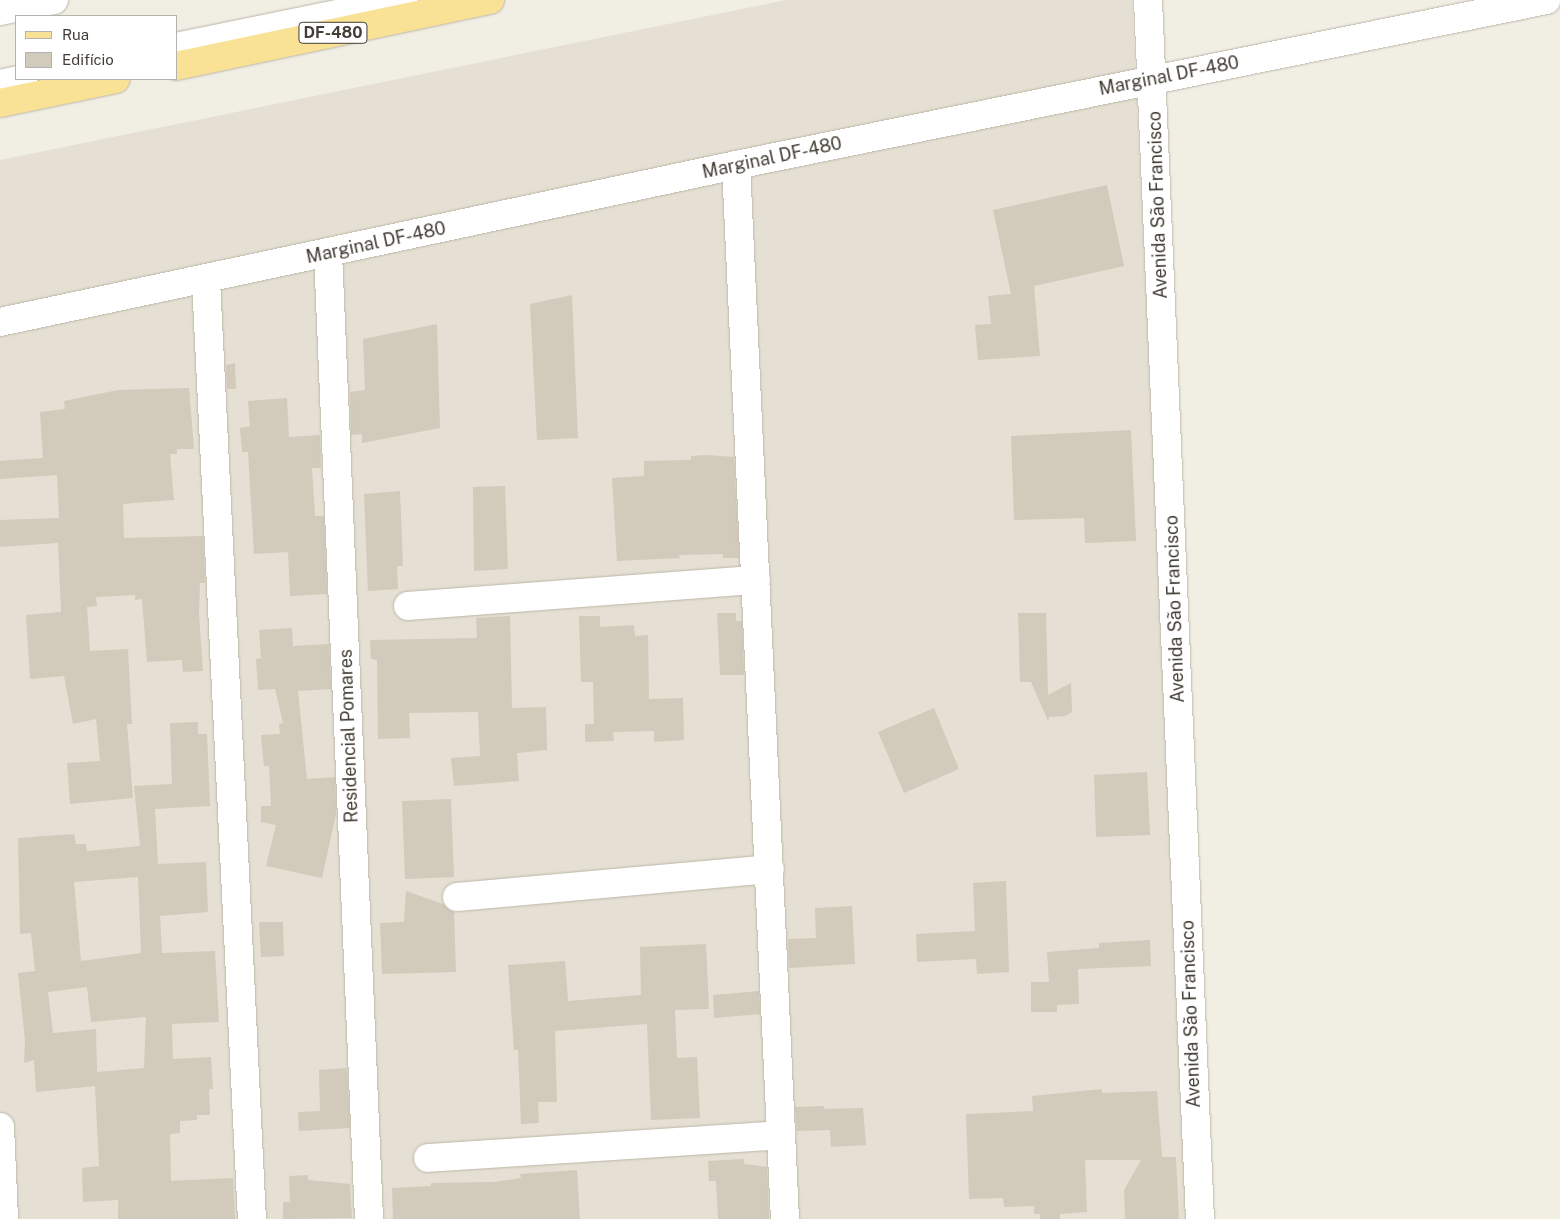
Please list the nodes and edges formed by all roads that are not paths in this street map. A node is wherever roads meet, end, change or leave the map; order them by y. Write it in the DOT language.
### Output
graph roads {
  1 [pos="54,0"];
  2 [pos="404,0"];
  3 [pos="490,0"];
  4 [pos="1148,0"];
  5 [pos="1546,0"];
  6 [pos="0,11"];
  7 [pos="178,47"];
  8 [pos="178,66"];
  9 [pos="1153,79"];
  10 [pos="18,80"];
  11 [pos="111,80"];
  12 [pos="0,84"];
  13 [pos="0,103"];
  14 [pos="736,165"];
  15 [pos="328,253"];
  16 [pos="206,280"];
  17 [pos="0,322"];
  18 [pos="756,580"];
  19 [pos="408,606"];
  20 [pos="770,869"];
  21 [pos="457,897"];
  22 [pos="0,1127"];
  23 [pos="781,1135"];
  24 [pos="428,1158"];
  25 [pos="4,1219"];
  26 [pos="252,1219"];
  27 [pos="369,1219"];
  28 [pos="784,1219"];
  29 [pos="1200,1219"];
  1 -- 6 [label="street"];
  2 -- 7 [label="street"];
  3 -- 8 [label="main road, DF-480"];
  4 -- 9 [label="street, Avenida São Francisco"];
  5 -- 9 [label="street, Marginal DF-480"];
  9 -- 14 [label="street, Marginal DF-480"];
  9 -- 29 [label="street, Avenida São Francisco"];
  10 -- 12 [label="street"];
  11 -- 13 [label="main road"];
  14 -- 15 [label="street, Marginal DF-480"];
  14 -- 18 [label="street"];
  15 -- 16 [label="street, Marginal DF-480"];
  15 -- 27 [label="street, Residencial Pomares"];
  16 -- 17 [label="street, Marginal DF-480"];
  16 -- 26 [label="street"];
  18 -- 19 [label="street"];
  18 -- 20 [label="street"];
  20 -- 21 [label="street"];
  20 -- 23 [label="street"];
  22 -- 25 [label="street"];
  23 -- 24 [label="street"];
  23 -- 28 [label="street"];
}
